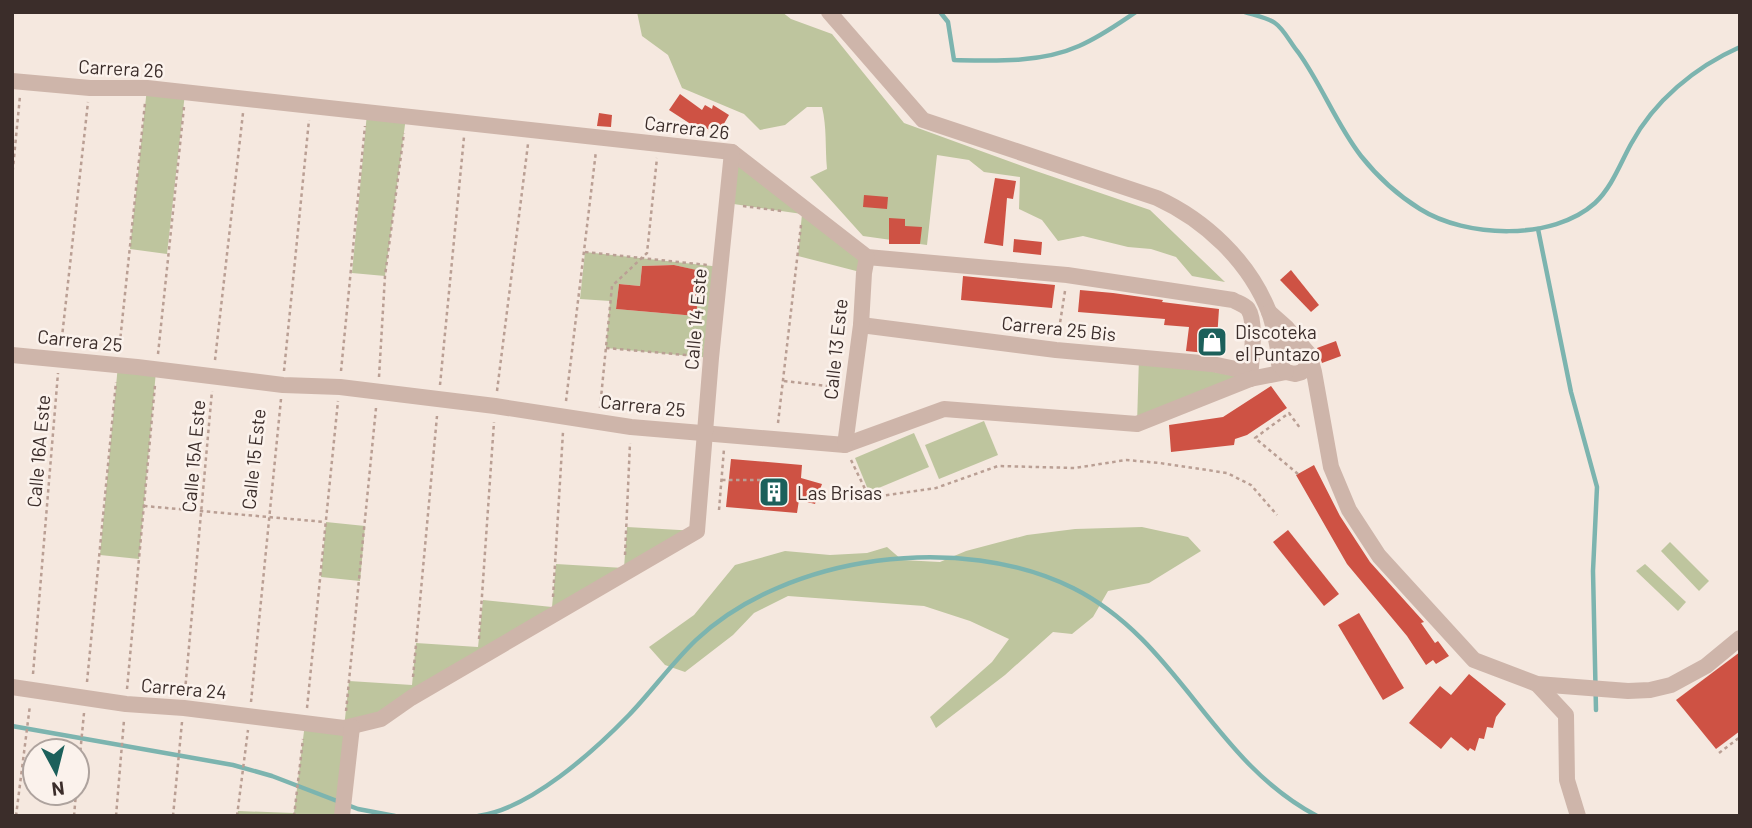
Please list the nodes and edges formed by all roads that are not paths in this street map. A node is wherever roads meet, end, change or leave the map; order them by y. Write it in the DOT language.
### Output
graph roads {
  1 [pos="829,12"];
  2 [pos="17,81"];
  3 [pos="732,152"];
  4 [pos="867,257"];
  5 [pos="1269,312"];
  6 [pos="861,324"];
  7 [pos="1306,352"];
  8 [pos="12,355"];
  9 [pos="1283,365"];
  10 [pos="1253,378"];
  11 [pos="1317,390"];
  12 [pos="706,433"];
  13 [pos="845,445"];
  14 [pos="1740,638"];
  15 [pos="1537,684"];
  16 [pos="12,687"];
  17 [pos="348,728"];
  18 [pos="342,816"];
  19 [pos="1578,816"];
  1 -- 5 [label="street"];
  2 -- 3 [label="street, Carrera 26"];
  3 -- 4 [label="street, Carrera 26"];
  3 -- 12 [label="street, Calle 14 Este"];
  4 -- 6 [label="street, Calle 13 Este"];
  4 -- 10 [label="street"];
  5 -- 7 [label="street"];
  5 -- 9 [label="street"];
  6 -- 10 [label="street, Carrera 25 Bis"];
  6 -- 13 [label="street, Calle 13 Este"];
  7 -- 9 [label="street"];
  7 -- 9 [label="street"];
  7 -- 11 [label="street"];
  8 -- 12 [label="street, Carrera 25"];
  9 -- 10 [label="street, Carrera 25"];
  9 -- 11 [label="street"];
  10 -- 13 [label="street, Carrera 25"];
  11 -- 15 [label="street"];
  12 -- 13 [label="street, Carrera 25"];
  12 -- 17 [label="street, Calle 14 Este"];
  14 -- 15 [label="street"];
  15 -- 19 [label="street"];
  16 -- 17 [label="street, Carrera 24"];
  17 -- 18 [label="street"];
}
